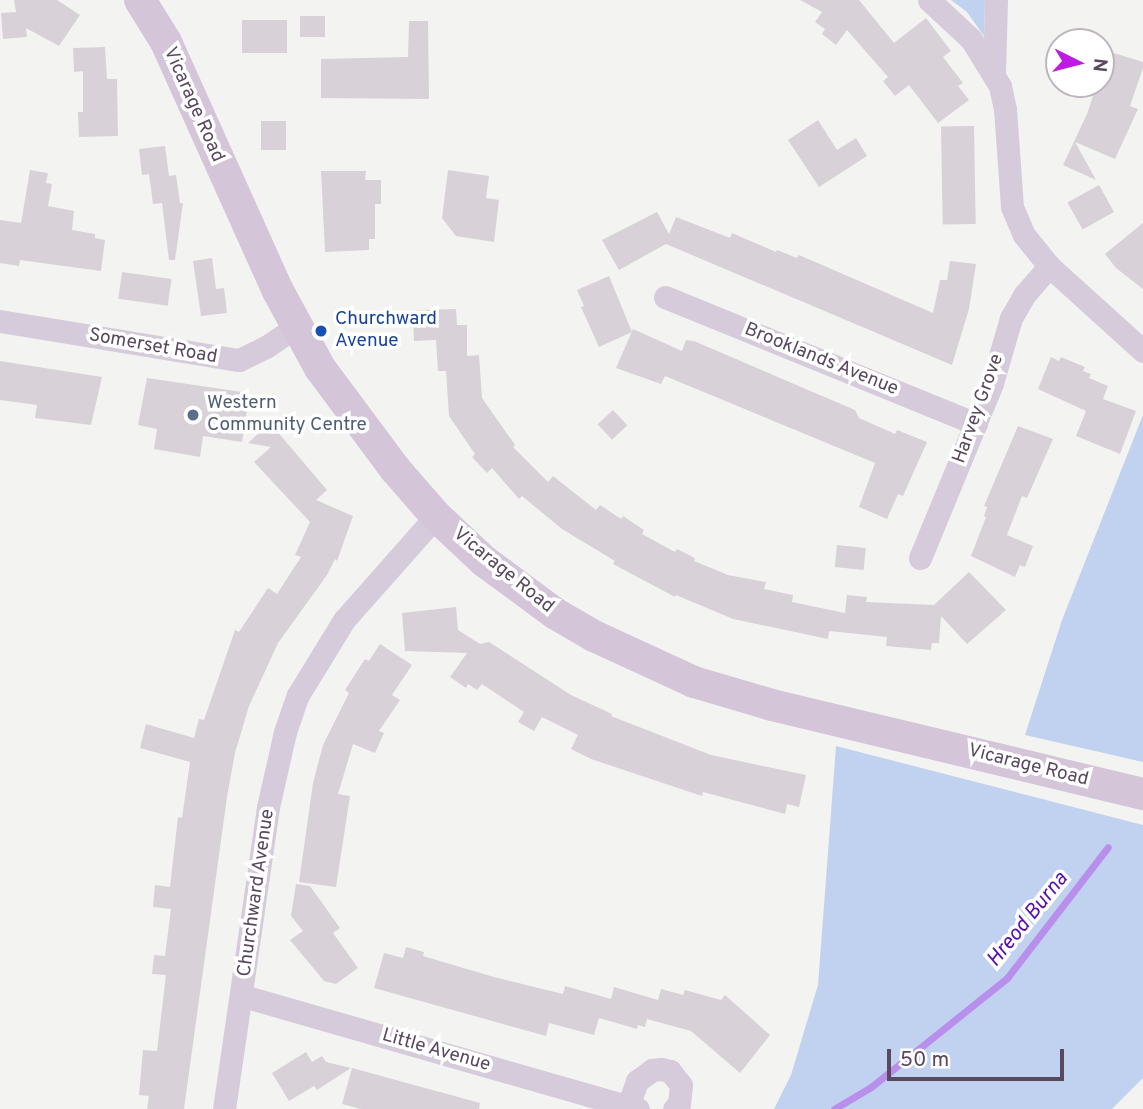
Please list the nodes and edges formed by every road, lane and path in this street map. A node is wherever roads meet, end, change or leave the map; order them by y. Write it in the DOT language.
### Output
graph roads {
  1 [pos="140,0"];
  2 [pos="929,0"];
  3 [pos="996,0"];
  4 [pos="994,73"];
  5 [pos="1049,267"];
  6 [pos="665,297"];
  7 [pos="0,321"];
  8 [pos="297,326"];
  9 [pos="1143,351"];
  10 [pos="976,424"];
  11 [pos="436,516"];
  12 [pos="920,558"];
  13 [pos="1143,794"];
  14 [pos="243,996"];
  15 [pos="633,1107"];
  16 [pos="225,1109"];
  17 [pos="674,1109"];
  1 -- 8 [label="main road, Vicarage Road"];
  2 -- 4 [label="street"];
  3 -- 4 [label="street"];
  4 -- 5 [label="street"];
  5 -- 9 [label="street"];
  5 -- 10 [label="street, Harvey Grove"];
  6 -- 10 [label="street, Brooklands Avenue"];
  7 -- 8 [label="street, Somerset Road"];
  8 -- 11 [label="main road, Vicarage Road"];
  10 -- 12 [label="street, Harvey Grove"];
  11 -- 13 [label="main road, Vicarage Road"];
  11 -- 14 [label="street, Churchward Avenue"];
  14 -- 15 [label="street, Little Avenue"];
  14 -- 16 [label="street, Churchward Avenue"];
  15 -- 17 [label="street, Little Avenue"];
}
